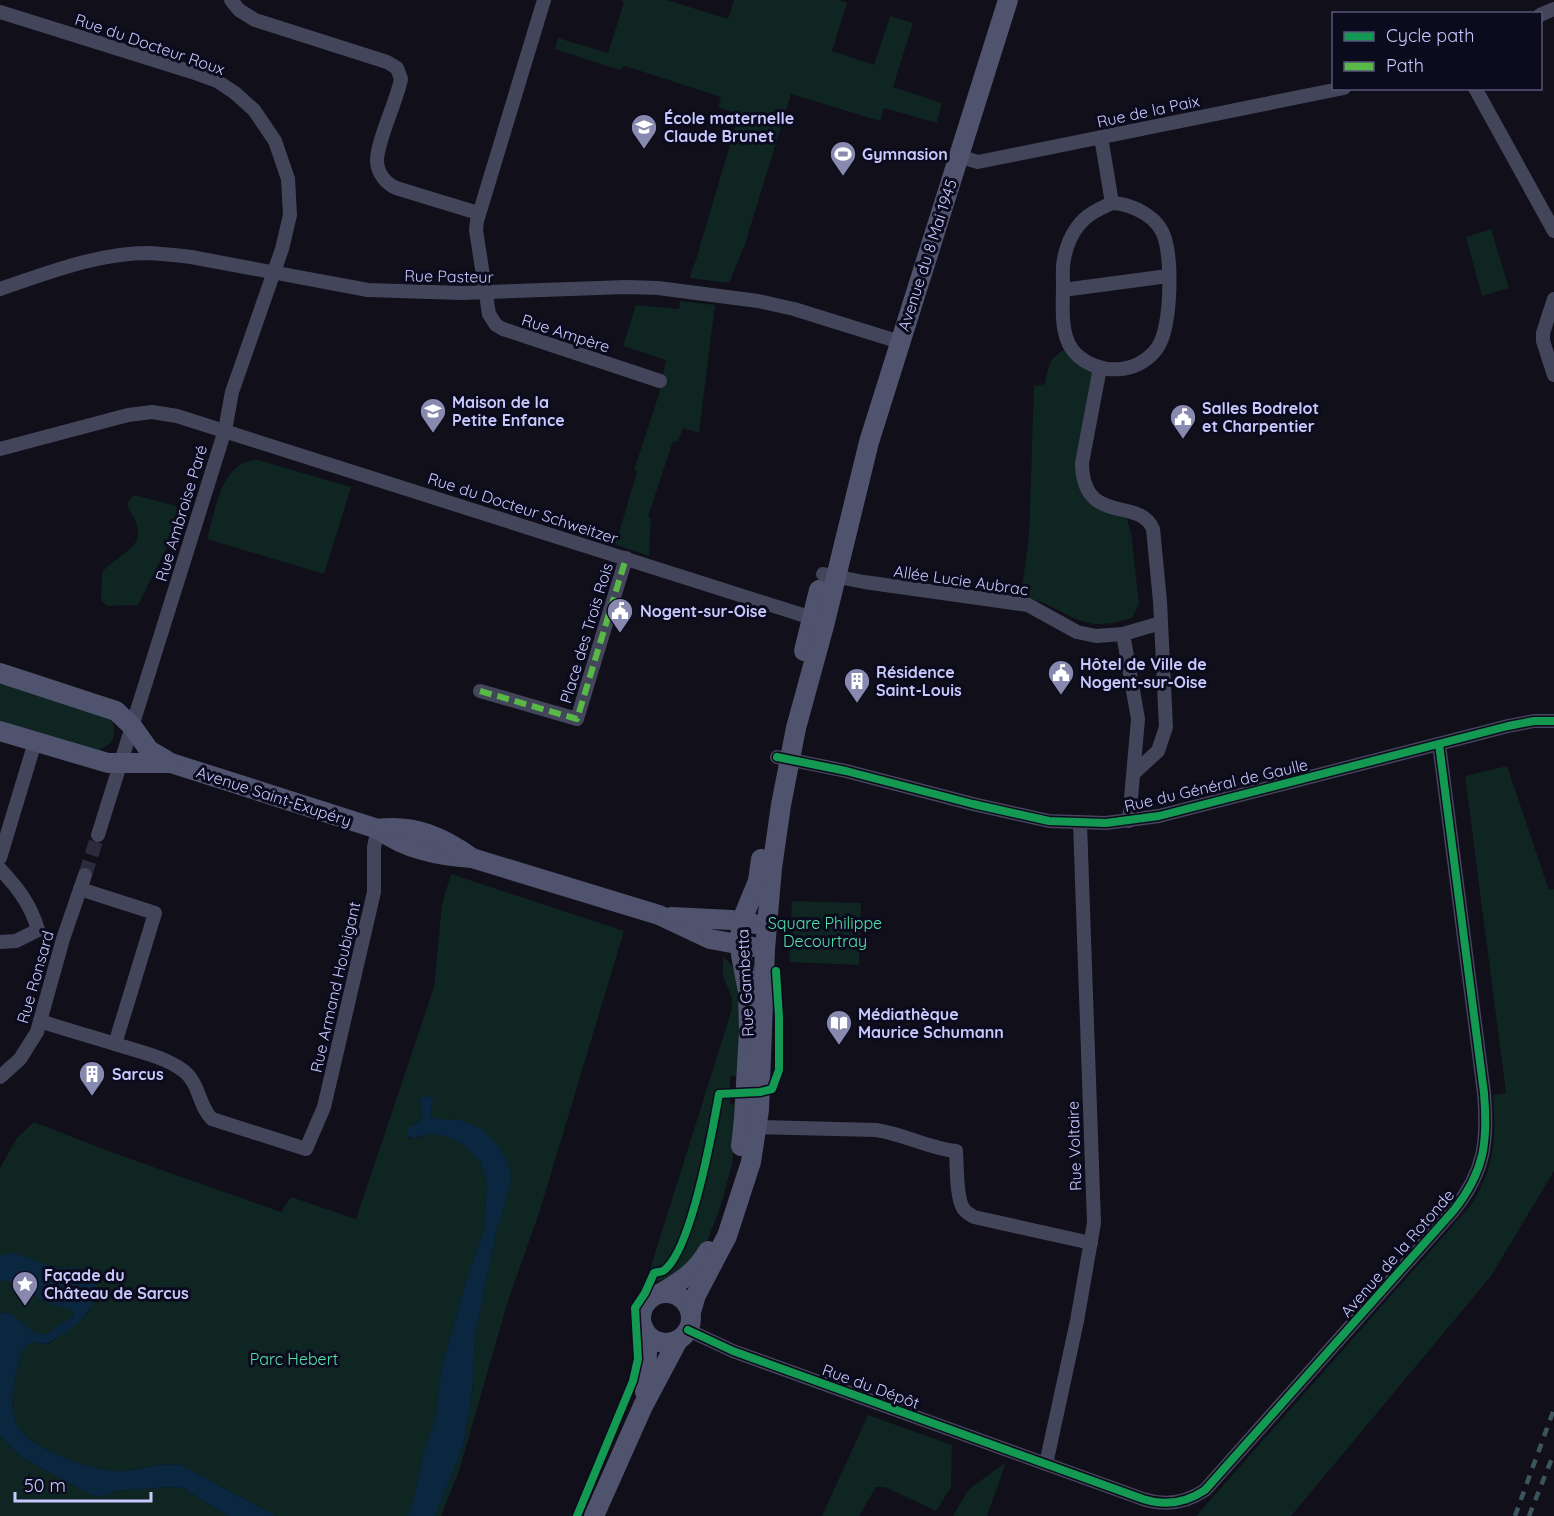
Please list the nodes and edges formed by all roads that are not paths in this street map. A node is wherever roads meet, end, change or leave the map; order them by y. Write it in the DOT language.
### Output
graph roads {
  1 [pos="231,0"];
  2 [pos="544,0"];
  3 [pos="1008,0"];
  4 [pos="4,9"];
  5 [pos="1334,90"];
  6 [pos="1476,90"];
  7 [pos="1101,137"];
  8 [pos="958,156"];
  9 [pos="1112,203"];
  10 [pos="478,213"];
  11 [pos="1554,231"];
  12 [pos="273,273"];
  13 [pos="1168,276"];
  14 [pos="0,289"];
  15 [pos="1063,290"];
  16 [pos="485,293"];
  17 [pos="1554,299"];
  18 [pos="900,342"];
  19 [pos="1100,368"];
  20 [pos="1554,375"];
  21 [pos="660,381"];
  22 [pos="225,430"];
  23 [pos="0,449"];
  24 [pos="626,558"];
  25 [pos="830,575"];
  26 [pos="812,618"];
  27 [pos="1161,623"];
  28 [pos="1123,633"];
  29 [pos="0,673"];
  30 [pos="480,691"];
  31 [pos="1554,721"];
  32 [pos="132,726"];
  33 [pos="0,731"];
  34 [pos="35,742"];
  35 [pos="1439,744"];
  36 [pos="783,759"];
  37 [pos="121,763"];
  38 [pos="171,763"];
  39 [pos="1134,772"];
  40 [pos="1129,821"];
  41 [pos="1080,823"];
  42 [pos="378,829"];
  43 [pos="98,836"];
  44 [pos="0,858"];
  45 [pos="0,870"];
  46 [pos="85,875"];
  47 [pos="80,889"];
  48 [pos="659,915"];
  49 [pos="742,922"];
  50 [pos="767,927"];
  51 [pos="38,930"];
  52 [pos="63,939"];
  53 [pos="0,942"];
  54 [pos="740,945"];
  55 [pos="765,949"];
  56 [pos="40,1021"];
  57 [pos="115,1044"];
  58 [pos="0,1077"];
  59 [pos="757,1126"];
  60 [pos="1091,1243"];
  61 [pos="660,1293"];
  62 [pos="685,1327"];
  63 [pos="644,1329"];
  64 [pos="643,1406"];
  65 [pos="1046,1464"];
  66 [pos="594,1516"];
  1 -- 10 [label="street"];
  2 -- 10 [label="street, Rue Ampère"];
  3 -- 8 [label="main road, Avenue du 8 Mai 1945"];
  4 -- 12 [label="street, Rue du Docteur Roux"];
  5 -- 7 [label="street, Rue de la Paix"];
  6 -- 11 [label="street"];
  7 -- 8 [label="street, Rue de la Paix"];
  7 -- 9 [label="street"];
  8 -- 18 [label="main road, Avenue du 8 Mai 1945"];
  9 -- 13 [label="street"];
  9 -- 15 [label="street"];
  10 -- 16 [label="street, Rue Ampère"];
  12 -- 14 [label="street, Rue Pasteur"];
  12 -- 16 [label="street, Rue Pasteur"];
  12 -- 22 [label="street, Rue Ambroise Paré"];
  13 -- 15 [label="street"];
  13 -- 19 [label="street"];
  15 -- 19 [label="street"];
  16 -- 18 [label="street, Rue Pasteur"];
  16 -- 21 [label="street, Rue Ampère"];
  17 -- 20 [label="street"];
  18 -- 25 [label="main road, Avenue du 8 Mai 1945"];
  19 -- 27 [label="street"];
  22 -- 23 [label="street, Rue du Docteur Schweitzer"];
  22 -- 24 [label="street, Rue du Docteur Schweitzer"];
  22 -- 32 [label="street, Rue Ambroise Paré"];
  24 -- 26 [label="street, Rue du Docteur Schweitzer"];
  24 -- 30 [label="street, Place des Trois Rois"];
  25 -- 26 [label="main road, Avenue du 8 Mai 1945"];
  25 -- 28 [label="street, Allée Lucie Aubrac"];
  25 -- 36 [label="main road, Avenue du 8 Mai 1945"];
  26 -- 36 [label="main road, Avenue du 8 Mai 1945"];
  27 -- 28 [label="street, Allée Lucie Aubrac"];
  27 -- 39 [label="street"];
  28 -- 39 [label="street"];
  29 -- 32 [label="main road, Avenue Saint-Exupéry"];
  31 -- 35 [label="street, Rue du Général de Gaulle"];
  32 -- 37 [label="street, Rue Ambroise Paré"];
  32 -- 38 [label="main road, Avenue Saint-Exupéry"];
  33 -- 34 [label="main road, Avenue Saint-Exupéry"];
  34 -- 37 [label="main road, Avenue Saint-Exupéry"];
  34 -- 44 [label="street"];
  35 -- 40 [label="street, Rue du Général de Gaulle"];
  35 -- 65 [label="street, Avenue de la Rotonde"];
  36 -- 41 [label="street, Rue du Général de Gaulle"];
  36 -- 49 [label="main road, Rue Gambetta"];
  36 -- 50 [label="main road, Rue Gambetta"];
  37 -- 38 [label="main road, Avenue Saint-Exupéry"];
  37 -- 43 [label="street"];
  38 -- 42 [label="main road, Avenue Saint-Exupéry"];
  39 -- 40 [label="street"];
  40 -- 41 [label="street, Rue du Général de Gaulle"];
  41 -- 60 [label="street, Rue Voltaire"];
  42 -- 48 [label="main road, Avenue Saint-Exupéry"];
  42 -- 57 [label="street, Rue Armand Houbigant"];
  45 -- 51 [label="street"];
  46 -- 47 [label="street, Rue Ronsard"];
  47 -- 52 [label="street, Rue Ronsard"];
  47 -- 57 [label="street"];
  48 -- 49 [label="main road, Avenue Saint-Exupéry"];
  48 -- 54 [label="main road, Avenue Saint-Exupéry"];
  49 -- 50 [label="main road, Avenue Saint-Exupéry"];
  49 -- 54 [label="main road, Rue Gambetta"];
  50 -- 55 [label="main road, Rue Gambetta"];
  51 -- 52 [label="street"];
  51 -- 53 [label="street"];
  52 -- 56 [label="street, Rue Ronsard"];
  54 -- 55 [label="main road, Avenue Saint-Exupéry"];
  54 -- 61 [label="main road, Rue Gambetta"];
  55 -- 59 [label="main road, Rue Gambetta"];
  56 -- 57 [label="street"];
  56 -- 58 [label="street, Rue Ronsard"];
  59 -- 60 [label="street"];
  59 -- 62 [label="main road, Rue Gambetta"];
  60 -- 65 [label="street, Rue Voltaire"];
  61 -- 62 [label="main road"];
  61 -- 63 [label="main road"];
  62 -- 63 [label="main road"];
  62 -- 64 [label="main road, Rue Gambetta"];
  62 -- 65 [label="street, Rue du Dépôt"];
  63 -- 64 [label="main road, Rue Gambetta"];
  64 -- 66 [label="main road, Rue Gambetta"];
}
